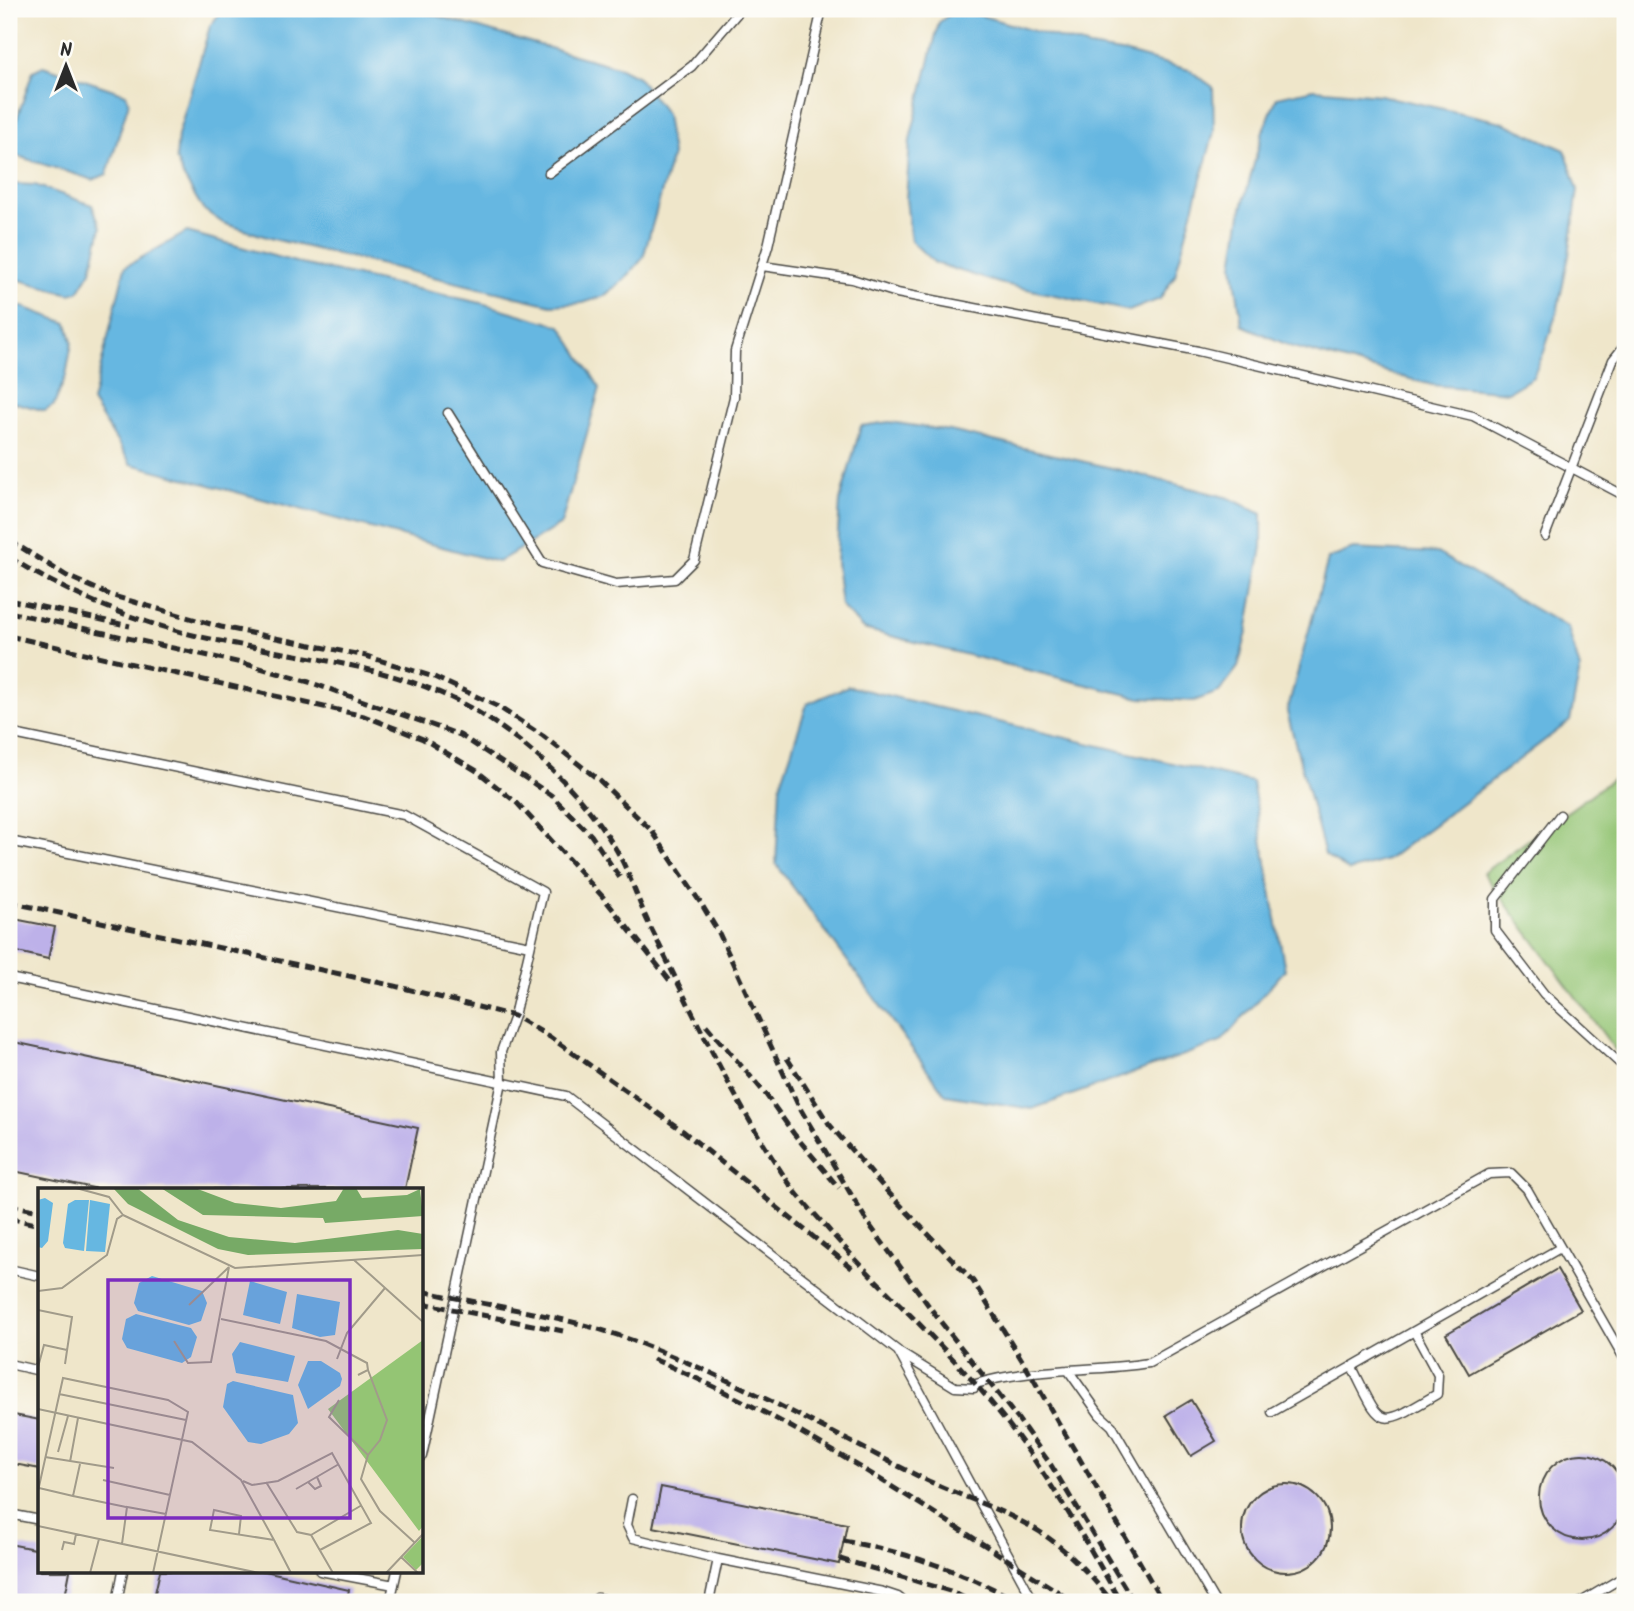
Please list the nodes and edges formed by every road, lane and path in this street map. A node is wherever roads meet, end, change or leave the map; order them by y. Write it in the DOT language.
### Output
graph roads {
  1 [pos="741,9"];
  2 [pos="822,9"];
  3 [pos="549,173"];
  4 [pos="762,266"];
  5 [pos="1625,345"];
  6 [pos="448,414"];
  7 [pos="1572,466"];
  8 [pos="1625,496"];
  9 [pos="1545,536"];
  10 [pos="9,733"];
  11 [pos="1560,815"];
  12 [pos="9,841"];
  13 [pos="530,946"];
  14 [pos="9,978"];
  15 [pos="1625,1068"];
  16 [pos="502,1082"];
  17 [pos="1560,1248"];
  18 [pos="9,1269"];
  19 [pos="38,1276"];
  20 [pos="1414,1331"];
  21 [pos="898,1352"];
  22 [pos="1625,1360"];
  23 [pos="9,1364"];
  24 [pos="1352,1367"];
  25 [pos="1068,1370"];
  26 [pos="38,1371"];
  27 [pos="1272,1412"];
  28 [pos="424,1446"];
  29 [pos="632,1499"];
  30 [pos="9,1514"];
  31 [pos="38,1520"];
  32 [pos="718,1559"];
  33 [pos="123,1572"];
  34 [pos="325,1572"];
  35 [pos="397,1572"];
  36 [pos="1625,1576"];
  37 [pos="394,1585"];
  38 [pos="597,1598"];
  39 [pos="117,1602"];
  40 [pos="390,1602"];
  41 [pos="617,1602"];
  42 [pos="709,1602"];
  43 [pos="904,1602"];
  44 [pos="1034,1602"];
  45 [pos="1215,1602"];
  46 [pos="1581,1602"];
  1 -- 3 [label="lane"];
  2 -- 4 [label="lane"];
  4 -- 6 [label="lane"];
  4 -- 7 [label="lane"];
  5 -- 7 [label="lane"];
  7 -- 8 [label="lane"];
  7 -- 9 [label="lane"];
  10 -- 13 [label="lane"];
  11 -- 15 [label="lane"];
  12 -- 13 [label="lane"];
  13 -- 16 [label="lane"];
  14 -- 16 [label="lane"];
  16 -- 21 [label="lane"];
  16 -- 28 [label="lane"];
  17 -- 20 [label="lane"];
  17 -- 22 [label="lane"];
  17 -- 25 [label="lane"];
  18 -- 19 [label="lane"];
  20 -- 24 [label="lane"];
  20 -- 24 [label="lane"];
  21 -- 25 [label="lane"];
  21 -- 44 [label="lane"];
  23 -- 26 [label="lane"];
  24 -- 27 [label="lane"];
  25 -- 45 [label="lane"];
  29 -- 32 [label="lane"];
  30 -- 31 [label="lane"];
  32 -- 42 [label="lane"];
  32 -- 43 [label="lane"];
  33 -- 39 [label="lane"];
  34 -- 37 [label="lane"];
  35 -- 37 [label="lane"];
  36 -- 46 [label="lane"];
  37 -- 40 [label="lane"];
  38 -- 41 [label="lane"];
}
